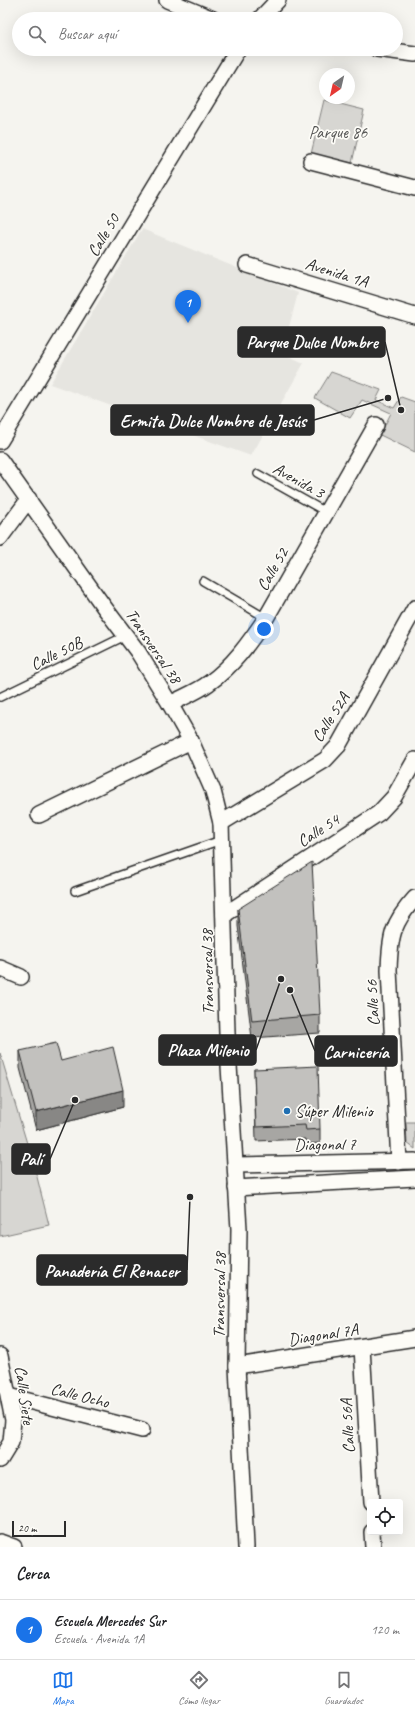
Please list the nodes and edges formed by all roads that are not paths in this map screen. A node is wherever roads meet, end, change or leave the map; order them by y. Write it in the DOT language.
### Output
graph roads {
  1 [pos="167,0"];
  2 [pos="278,0"];
  3 [pos="196,12"];
  4 [pos="267,12"];
  5 [pos="403,52"];
  6 [pos="415,54"];
  7 [pos="234,56"];
  8 [pos="311,161"];
  9 [pos="415,188"];
  10 [pos="247,265"];
  11 [pos="415,316"];
  12 [pos="376,425"];
  13 [pos="0,441"];
  14 [pos="0,460"];
  15 [pos="258,474"];
  16 [pos="29,499"];
  17 [pos="326,512"];
  18 [pos="0,538"];
  19 [pos="203,581"];
  20 [pos="415,608"];
  21 [pos="266,618"];
  22 [pos="125,636"];
  23 [pos="0,697"];
  24 [pos="170,704"];
  25 [pos="191,741"];
  26 [pos="415,760"];
  27 [pos="39,815"];
  28 [pos="221,823"];
  29 [pos="221,840"];
  30 [pos="75,891"];
  31 [pos="415,898"];
  32 [pos="224,915"];
  33 [pos="0,968"];
  34 [pos="21,977"];
  35 [pos="415,1162"];
  36 [pos="236,1166"];
  37 [pos="403,1171"];
  38 [pos="236,1188"];
  39 [pos="415,1338"];
  40 [pos="362,1347"];
  41 [pos="0,1356"];
  42 [pos="237,1366"];
  43 [pos="9,1396"];
  44 [pos="142,1430"];
  45 [pos="0,1460"];
  46 [pos="371,1499"];
  47 [pos="372,1535"];
  48 [pos="0,1542"];
  49 [pos="14,1547"];
  50 [pos="246,1547"];
  51 [pos="373,1547"];
  1 -- 3 [label="street"];
  2 -- 4 [label="street"];
  5 -- 6 [label="street"];
  7 -- 13 [label="street, Calle 50"];
  8 -- 9 [label="street"];
  10 -- 11 [label="street, Avenida 1A"];
  12 -- 17 [label="street, Calle 52"];
  14 -- 16 [label="street, Transversal 38"];
  15 -- 17 [label="lane, Avenida 3"];
  16 -- 18 [label="street"];
  16 -- 22 [label="street, Transversal 38"];
  17 -- 21 [label="street, Calle 52"];
  19 -- 21 [label="lane"];
  20 -- 28 [label="street, Calle 52A"];
  21 -- 24 [label="street, Calle 52"];
  22 -- 23 [label="lane, Calle 50B"];
  22 -- 24 [label="street, Transversal 38"];
  24 -- 25 [label="street, Transversal 38"];
  25 -- 27 [label="street"];
  25 -- 28 [label="street, Transversal 38"];
  26 -- 32 [label="street, Calle 54"];
  28 -- 29 [label="street, Transversal 38"];
  29 -- 30 [label="lane"];
  29 -- 32 [label="street, Transversal 38"];
  31 -- 37 [label="street, Calle 56"];
  32 -- 36 [label="street, Transversal 38"];
  33 -- 34 [label="street"];
  35 -- 37 [label="street, Diagonal 7"];
  36 -- 37 [label="street, Diagonal 7"];
  36 -- 38 [label="street, Transversal 38"];
  37 -- 38 [label="street, Diagonal 7"];
  38 -- 42 [label="street, Transversal 38"];
  39 -- 40 [label="street, Diagonal 7A"];
  40 -- 42 [label="street, Diagonal 7A"];
  40 -- 46 [label="street, Calle 56A"];
  41 -- 43 [label="street, Calle Siete"];
  42 -- 50 [label="street, Transversal 38"];
  43 -- 44 [label="street, Calle Ocho"];
  43 -- 45 [label="street, Calle Siete"];
  47 -- 51 [label="street"];
  48 -- 49 [label="street"];
}
